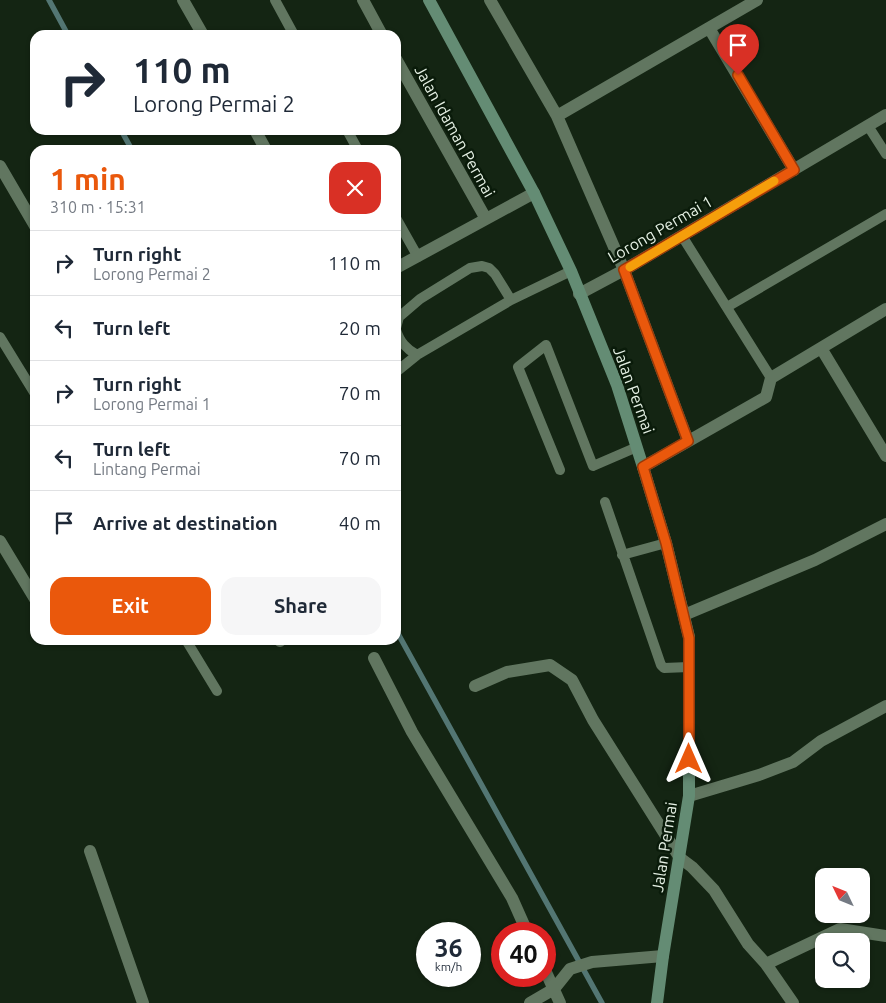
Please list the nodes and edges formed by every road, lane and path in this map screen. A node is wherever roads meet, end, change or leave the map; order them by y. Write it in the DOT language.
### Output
graph roads {
  1 [pos="183,0"];
  2 [pos="275,0"];
  3 [pos="363,0"];
  4 [pos="429,0"];
  5 [pos="490,0"];
  6 [pos="757,0"];
  7 [pos="709,28"];
  8 [pos="199,30"];
  9 [pos="291,30"];
  10 [pos="379,30"];
  11 [pos="401,69"];
  12 [pos="886,115"];
  13 [pos="557,116"];
  14 [pos="868,126"];
  15 [pos="886,154"];
  16 [pos="0,166"];
  17 [pos="794,170"];
  18 [pos="534,192"];
  19 [pos="886,214"];
  20 [pos="30,217"];
  21 [pos="486,219"];
  22 [pos="401,227"];
  23 [pos="682,236"];
  24 [pos="418,257"];
  25 [pos="401,266"];
  26 [pos="624,270"];
  27 [pos="571,271"];
  28 [pos="579,294"];
  29 [pos="511,300"];
  30 [pos="727,307"];
  31 [pos="886,309"];
  32 [pos="401,315"];
  33 [pos="0,338"];
  34 [pos="401,340"];
  35 [pos="821,348"];
  36 [pos="417,355"];
  37 [pos="401,368"];
  38 [pos="771,378"];
  39 [pos="30,386"];
  40 [pos="688,441"];
  41 [pos="637,448"];
  42 [pos="886,456"];
  43 [pos="643,467"];
  44 [pos="560,470"];
  45 [pos="605,502"];
  46 [pos="886,524"];
  47 [pos="0,541"];
  48 [pos="666,543"];
  49 [pos="622,555"];
  50 [pos="30,591"];
  51 [pos="684,615"];
  52 [pos="189,645"];
  53 [pos="374,658"];
  54 [pos="689,667"];
  55 [pos="475,686"];
  56 [pos="217,691"];
  57 [pos="886,706"];
  58 [pos="689,796"];
  59 [pos="90,851"];
  60 [pos="680,858"];
  61 [pos="523,922"];
  62 [pos="886,936"];
  63 [pos="663,956"];
  64 [pos="766,964"];
  65 [pos="554,989"];
  66 [pos="143,1003"];
  67 [pos="530,1003"];
  68 [pos="560,1003"];
  69 [pos="657,1003"];
  70 [pos="793,1003"];
  1 -- 8 [label="street"];
  2 -- 9 [label="lane"];
  3 -- 10 [label="street"];
  4 -- 18 [label="street, Jalan Permai"];
  5 -- 13 [label="street"];
  6 -- 7 [label="street"];
  7 -- 13 [label="street"];
  7 -- 17 [label="street"];
  11 -- 21 [label="street, Jalan Idaman Permai"];
  12 -- 14 [label="street, Lorong Permai 1"];
  13 -- 26 [label="street"];
  14 -- 15 [label="lane"];
  14 -- 17 [label="street, Lorong Permai 1"];
  16 -- 20 [label="street"];
  17 -- 23 [label="street, Lorong Permai 1"];
  18 -- 21 [label="street"];
  18 -- 27 [label="street, Jalan Permai"];
  19 -- 30 [label="lane"];
  21 -- 24 [label="street"];
  22 -- 24 [label="lane"];
  23 -- 26 [label="street, Lorong Permai 1"];
  23 -- 30 [label="lane"];
  24 -- 25 [label="street"];
  26 -- 28 [label="street, Lorong Permai 1"];
  26 -- 40 [label="street"];
  27 -- 28 [label="street, Jalan Permai"];
  27 -- 29 [label="lane"];
  28 -- 41 [label="street, Jalan Permai"];
  29 -- 32 [label="lane"];
  29 -- 36 [label="lane"];
  30 -- 38 [label="lane"];
  31 -- 35 [label="street"];
  33 -- 39 [label="lane"];
  34 -- 36 [label="lane"];
  35 -- 38 [label="street"];
  35 -- 42 [label="street"];
  36 -- 37 [label="lane"];
  38 -- 40 [label="street"];
  40 -- 43 [label="street"];
  41 -- 43 [label="street, Jalan Permai"];
  41 -- 44 [label="lane"];
  43 -- 48 [label="street, Jalan Permai"];
  45 -- 49 [label="lane"];
  46 -- 51 [label="street"];
  47 -- 50 [label="street"];
  48 -- 49 [label="lane"];
  48 -- 51 [label="street, Jalan Permai"];
  49 -- 54 [label="lane"];
  51 -- 54 [label="street, Jalan Permai"];
  52 -- 56 [label="lane"];
  53 -- 61 [label="street"];
  54 -- 58 [label="street, Jalan Permai"];
  55 -- 60 [label="street"];
  57 -- 58 [label="street"];
  58 -- 60 [label="street, Jalan Permai"];
  59 -- 66 [label="street"];
  60 -- 63 [label="street, Jalan Permai"];
  60 -- 64 [label="street"];
  62 -- 64 [label="street"];
  63 -- 65 [label="street"];
  63 -- 69 [label="street, Jalan Permai"];
  64 -- 70 [label="street"];
  65 -- 67 [label="street"];
  65 -- 68 [label="street"];
}
